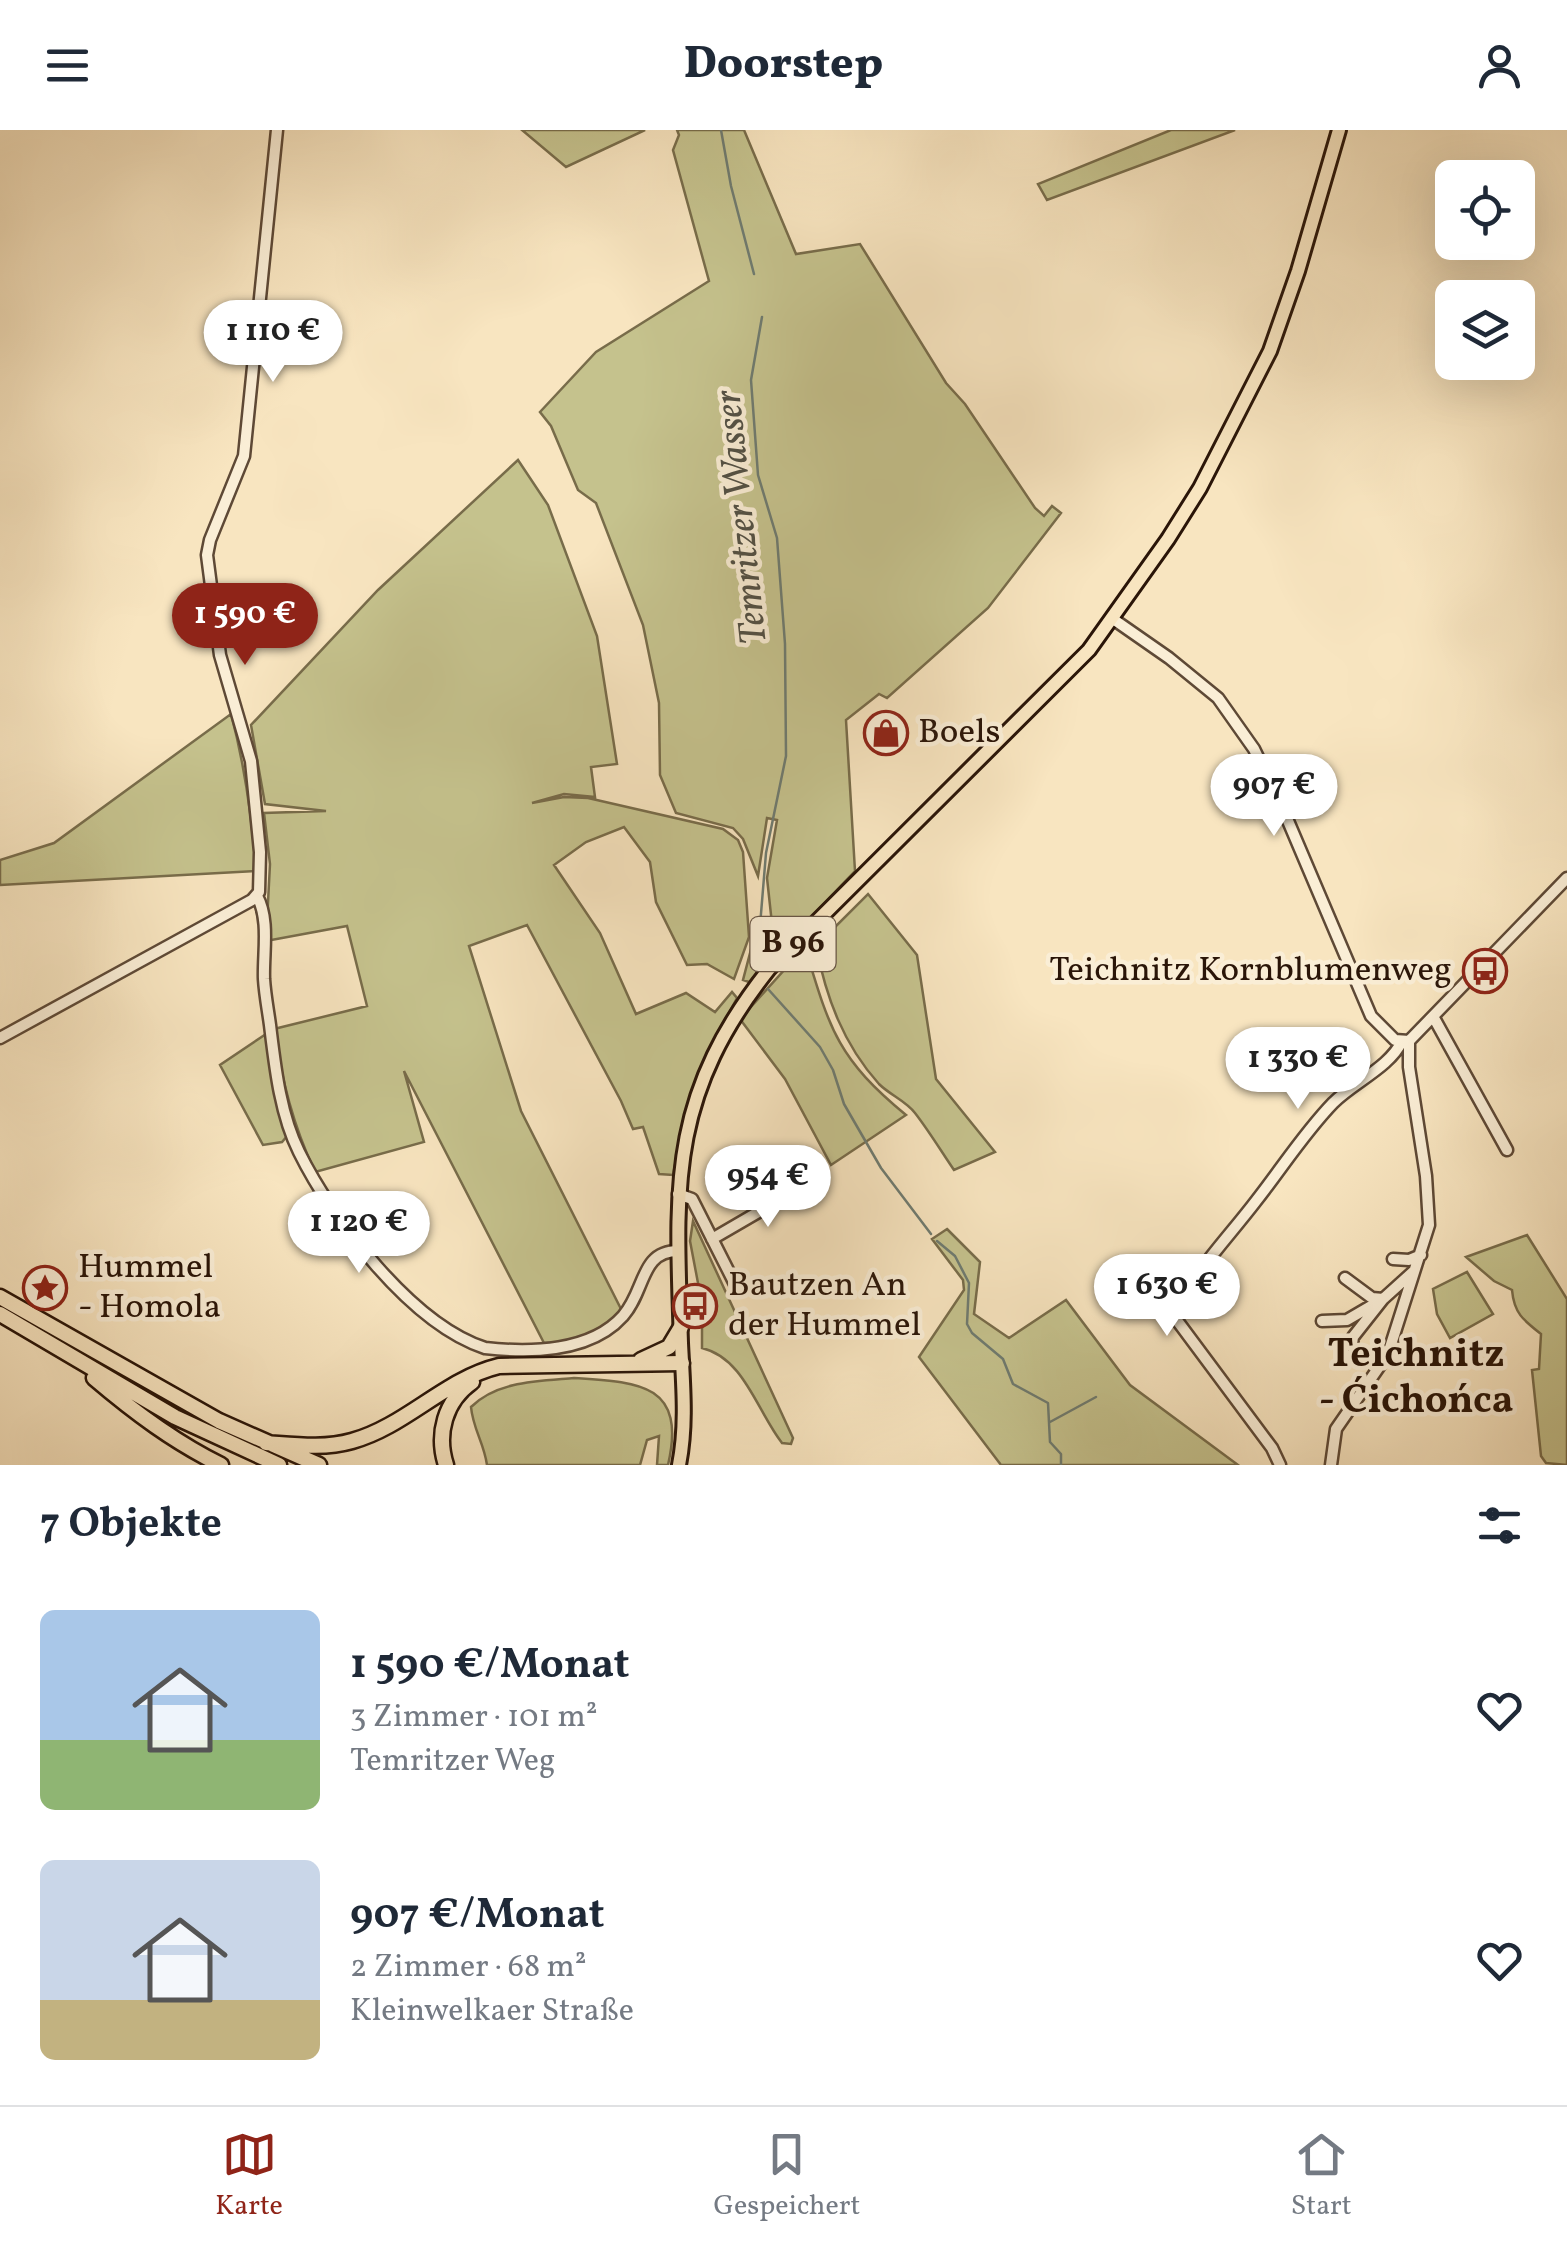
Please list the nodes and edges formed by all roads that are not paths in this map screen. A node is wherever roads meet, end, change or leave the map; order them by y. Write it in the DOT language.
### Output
graph roads {
  1 [pos="276,130"];
  2 [pos="1338,130"];
  3 [pos="1113,619"];
  4 [pos="1567,878"];
  5 [pos="257,896"];
  6 [pos="1434,1018"];
  7 [pos="0,1038"];
  8 [pos="1406,1041"];
  9 [pos="1507,1150"];
  10 [pos="803,1186"];
  11 [pos="678,1194"];
  12 [pos="712,1239"];
  13 [pos="678,1251"];
  14 [pos="1421,1254"];
  15 [pos="1393,1259"];
  16 [pos="1414,1271"];
  17 [pos="1345,1278"];
  18 [pos="736,1286"];
  19 [pos="0,1297"];
  20 [pos="1383,1299"];
  21 [pos="0,1314"];
  22 [pos="1347,1320"];
  23 [pos="1322,1321"];
  24 [pos="681,1327"];
  25 [pos="1357,1332"];
  26 [pos="1352,1344"];
  27 [pos="70,1355"];
  28 [pos="682,1362"];
  29 [pos="635,1363"];
  30 [pos="527,1366"];
  31 [pos="266,1444"];
  32 [pos="221,1465"];
  33 [pos="280,1465"];
  34 [pos="319,1465"];
  35 [pos="446,1465"];
  36 [pos="678,1465"];
  37 [pos="1280,1465"];
  38 [pos="1331,1465"];
  1 -- 5 [label="street"];
  2 -- 3 [label="main road, B 96"];
  3 -- 8 [label="street"];
  3 -- 11 [label="main road, B 96"];
  4 -- 6 [label="street"];
  5 -- 7 [label="street"];
  5 -- 13 [label="street"];
  6 -- 8 [label="street"];
  6 -- 9 [label="street"];
  8 -- 14 [label="street"];
  8 -- 37 [label="street"];
  10 -- 12 [label="street"];
  11 -- 12 [label="street"];
  11 -- 13 [label="main road, B 96"];
  12 -- 18 [label="street"];
  13 -- 24 [label="main road, B 96"];
  14 -- 15 [label="street"];
  14 -- 16 [label="street"];
  16 -- 20 [label="street"];
  16 -- 38 [label="street"];
  17 -- 20 [label="street"];
  19 -- 31 [label="highway"];
  20 -- 22 [label="street"];
  20 -- 25 [label="street"];
  21 -- 27 [label="highway"];
  22 -- 23 [label="street"];
  22 -- 25 [label="street"];
  24 -- 28 [label="main road, B 96"];
  24 -- 29 [label="highway"];
  25 -- 26 [label="street"];
  27 -- 32 [label="highway"];
  27 -- 33 [label="highway"];
  28 -- 29 [label="highway"];
  28 -- 36 [label="main road, B 96"];
  29 -- 30 [label="highway"];
  30 -- 31 [label="highway"];
  30 -- 35 [label="highway"];
  31 -- 34 [label="highway"];
}
